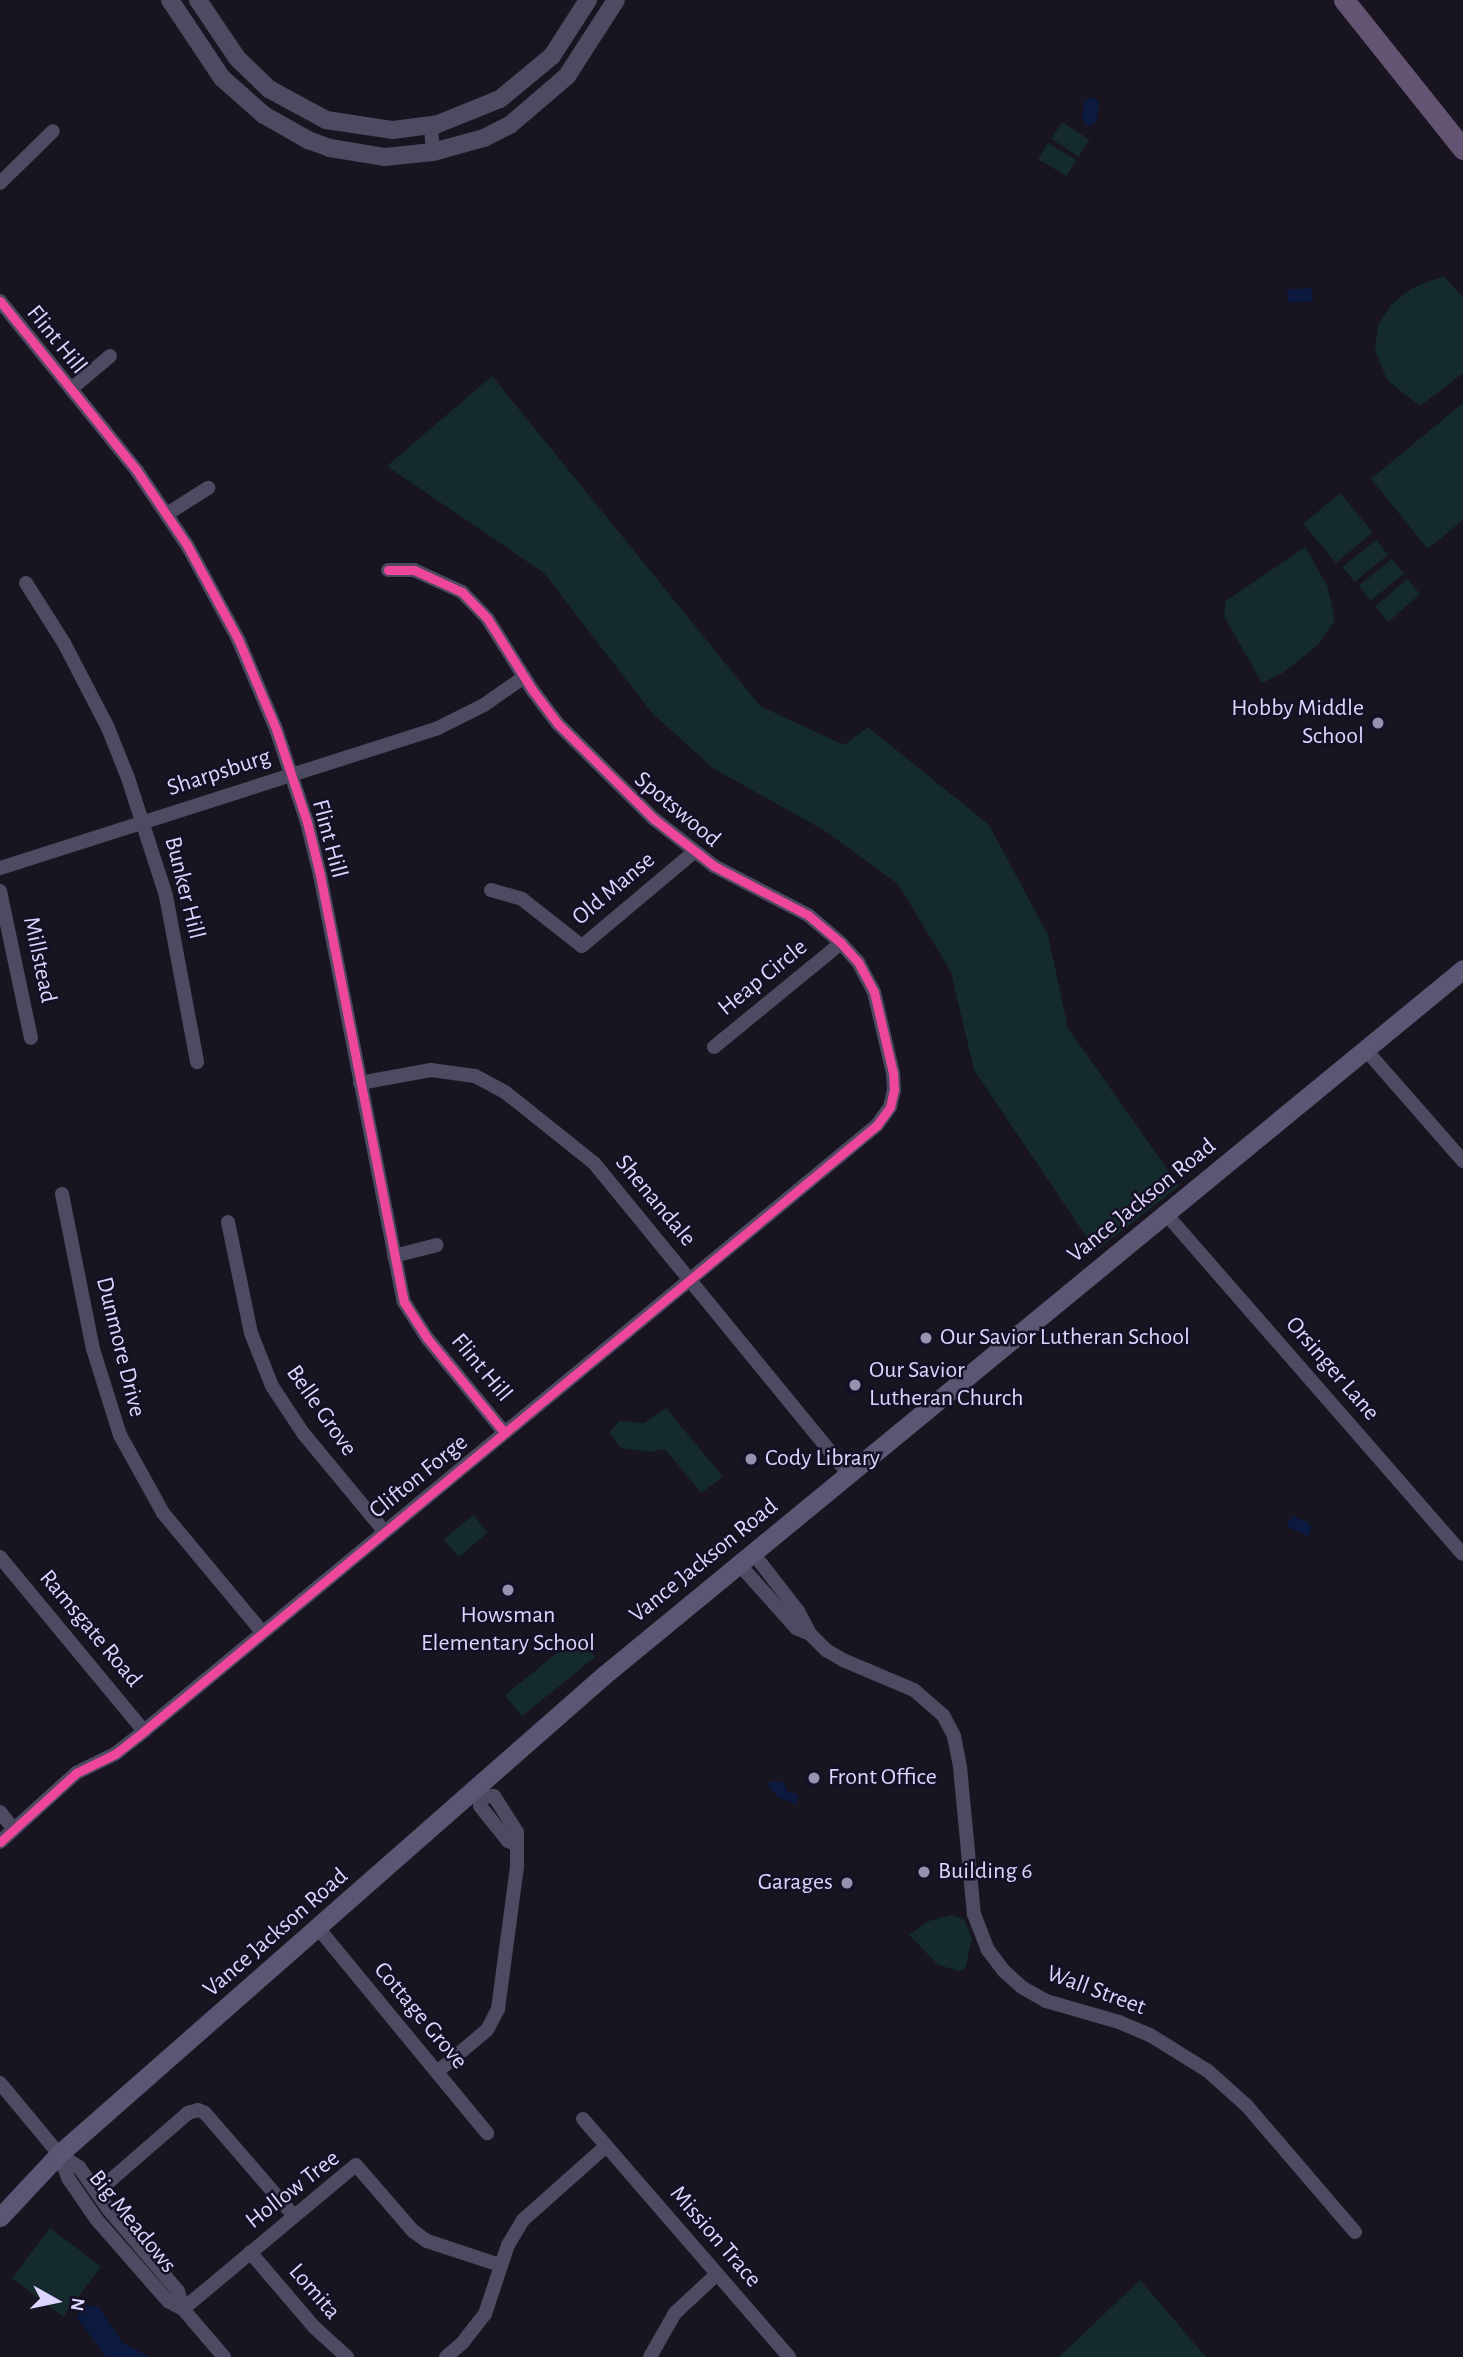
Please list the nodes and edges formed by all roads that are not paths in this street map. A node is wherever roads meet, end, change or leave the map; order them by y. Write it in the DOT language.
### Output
graph roads {
  1 [pos="170,0"];
  2 [pos="198,0"];
  3 [pos="588,0"];
  4 [pos="616,0"];
  5 [pos="1344,0"];
  6 [pos="430,125"];
  7 [pos="53,131"];
  8 [pos="1463,149"];
  9 [pos="433,152"];
  10 [pos="0,183"];
  11 [pos="0,301"];
  12 [pos="110,356"];
  13 [pos="71,389"];
  14 [pos="208,488"];
  15 [pos="167,514"];
  16 [pos="388,570"];
  17 [pos="26,583"];
  18 [pos="524,677"];
  19 [pos="291,774"];
  20 [pos="143,821"];
  21 [pos="694,852"];
  22 [pos="0,868"];
  23 [pos="491,890"];
  24 [pos="0,891"];
  25 [pos="841,943"];
  26 [pos="1463,968"];
  27 [pos="32,1038"];
  28 [pos="714,1047"];
  29 [pos="1365,1049"];
  30 [pos="197,1062"];
  31 [pos="360,1083"];
  32 [pos="890,1107"];
  33 [pos="1463,1161"];
  34 [pos="62,1194"];
  35 [pos="1166,1214"];
  36 [pos="228,1222"];
  37 [pos="437,1245"];
  38 [pos="394,1256"];
  39 [pos="691,1278"];
  40 [pos="505,1432"];
  41 [pos="849,1474"];
  42 [pos="384,1531"];
  43 [pos="1463,1554"];
  44 [pos="0,1556"];
  45 [pos="746,1559"];
  46 [pos="262,1632"];
  47 [pos="144,1731"];
  48 [pos="480,1797"];
  49 [pos="0,1812"];
  50 [pos="14,1829"];
  51 [pos="0,1842"];
  52 [pos="516,1844"];
  53 [pos="318,1928"];
  54 [pos="437,2072"];
  55 [pos="0,2083"];
  56 [pos="583,2119"];
  57 [pos="488,2133"];
  58 [pos="606,2146"];
  59 [pos="59,2154"];
  60 [pos="97,2192"];
  61 [pos="293,2215"];
  62 [pos="0,2217"];
  63 [pos="1355,2232"];
  64 [pos="250,2252"];
  65 [pos="500,2265"];
  66 [pos="717,2274"];
  67 [pos="183,2309"];
  68 [pos="224,2357"];
  69 [pos="347,2357"];
  70 [pos="446,2357"];
  71 [pos="650,2357"];
  72 [pos="789,2357"];
  1 -- 9 [label="street"];
  2 -- 6 [label="street"];
  3 -- 6 [label="street"];
  4 -- 9 [label="street"];
  5 -- 8 [label="main road"];
  6 -- 9 [label="street"];
  7 -- 10 [label="street"];
  11 -- 13 [label="street, Flint Hill"];
  12 -- 13 [label="street, Flint Hill"];
  13 -- 15 [label="street, Flint Hill"];
  14 -- 15 [label="street"];
  15 -- 19 [label="street, Flint Hill"];
  16 -- 18 [label="street, Spotswood"];
  17 -- 20 [label="street, Bunker Hill"];
  18 -- 19 [label="street, Sharpsburg"];
  18 -- 21 [label="street, Spotswood"];
  19 -- 20 [label="street, Sharpsburg"];
  19 -- 31 [label="street, Flint Hill"];
  20 -- 22 [label="street, Sharpsburg"];
  20 -- 30 [label="street, Bunker Hill"];
  21 -- 23 [label="street, Old Manse"];
  21 -- 25 [label="street, Spotswood"];
  24 -- 27 [label="street, Millstead"];
  25 -- 28 [label="street, Heap Circle"];
  25 -- 32 [label="street, Spotswood"];
  26 -- 29 [label="main road, Vance Jackson Road"];
  29 -- 33 [label="street"];
  29 -- 35 [label="main road, Vance Jackson Road"];
  31 -- 38 [label="street, Flint Hill"];
  31 -- 39 [label="street, Shenandale"];
  32 -- 39 [label="street, Clifton Forge"];
  34 -- 46 [label="street, Dunmore Drive"];
  35 -- 41 [label="main road, Vance Jackson Road"];
  35 -- 43 [label="street, Orsinger Lane"];
  36 -- 42 [label="street, Belle Grove"];
  37 -- 38 [label="street"];
  38 -- 40 [label="street, Flint Hill"];
  39 -- 40 [label="street, Clifton Forge"];
  39 -- 41 [label="street, Shenandale"];
  40 -- 42 [label="street, Clifton Forge"];
  41 -- 45 [label="main road, Vance Jackson Road"];
  42 -- 46 [label="street, Clifton Forge"];
  44 -- 47 [label="street, Ramsgate Road"];
  45 -- 48 [label="main road, Vance Jackson Road"];
  45 -- 63 [label="street, Wall Street"];
  46 -- 47 [label="street, Clifton Forge"];
  47 -- 50 [label="street, Clifton Forge"];
  48 -- 52 [label="street"];
  48 -- 52 [label="street"];
  48 -- 53 [label="main road, Vance Jackson Road"];
  49 -- 50 [label="street"];
  50 -- 51 [label="street, Clifton Forge"];
  52 -- 54 [label="street"];
  53 -- 54 [label="street, Cottage Grove"];
  53 -- 59 [label="main road, Vance Jackson Road"];
  54 -- 57 [label="street, Cottage Grove"];
  55 -- 59 [label="street, Big Meadows"];
  56 -- 58 [label="street, Mission Trace"];
  58 -- 65 [label="street"];
  58 -- 66 [label="street, Mission Trace"];
  59 -- 60 [label="street, Big Meadows"];
  59 -- 62 [label="main road, Vance Jackson Road"];
  59 -- 67 [label="street, Big Meadows"];
  60 -- 61 [label="street"];
  60 -- 67 [label="street, Big Meadows"];
  61 -- 64 [label="street, Hollow Tree"];
  61 -- 65 [label="street, Hollow Tree"];
  64 -- 67 [label="street, Hollow Tree"];
  64 -- 69 [label="street, Lomita"];
  65 -- 70 [label="street"];
  66 -- 71 [label="street"];
  66 -- 72 [label="street, Mission Trace"];
  67 -- 68 [label="street, Big Meadows"];
}
